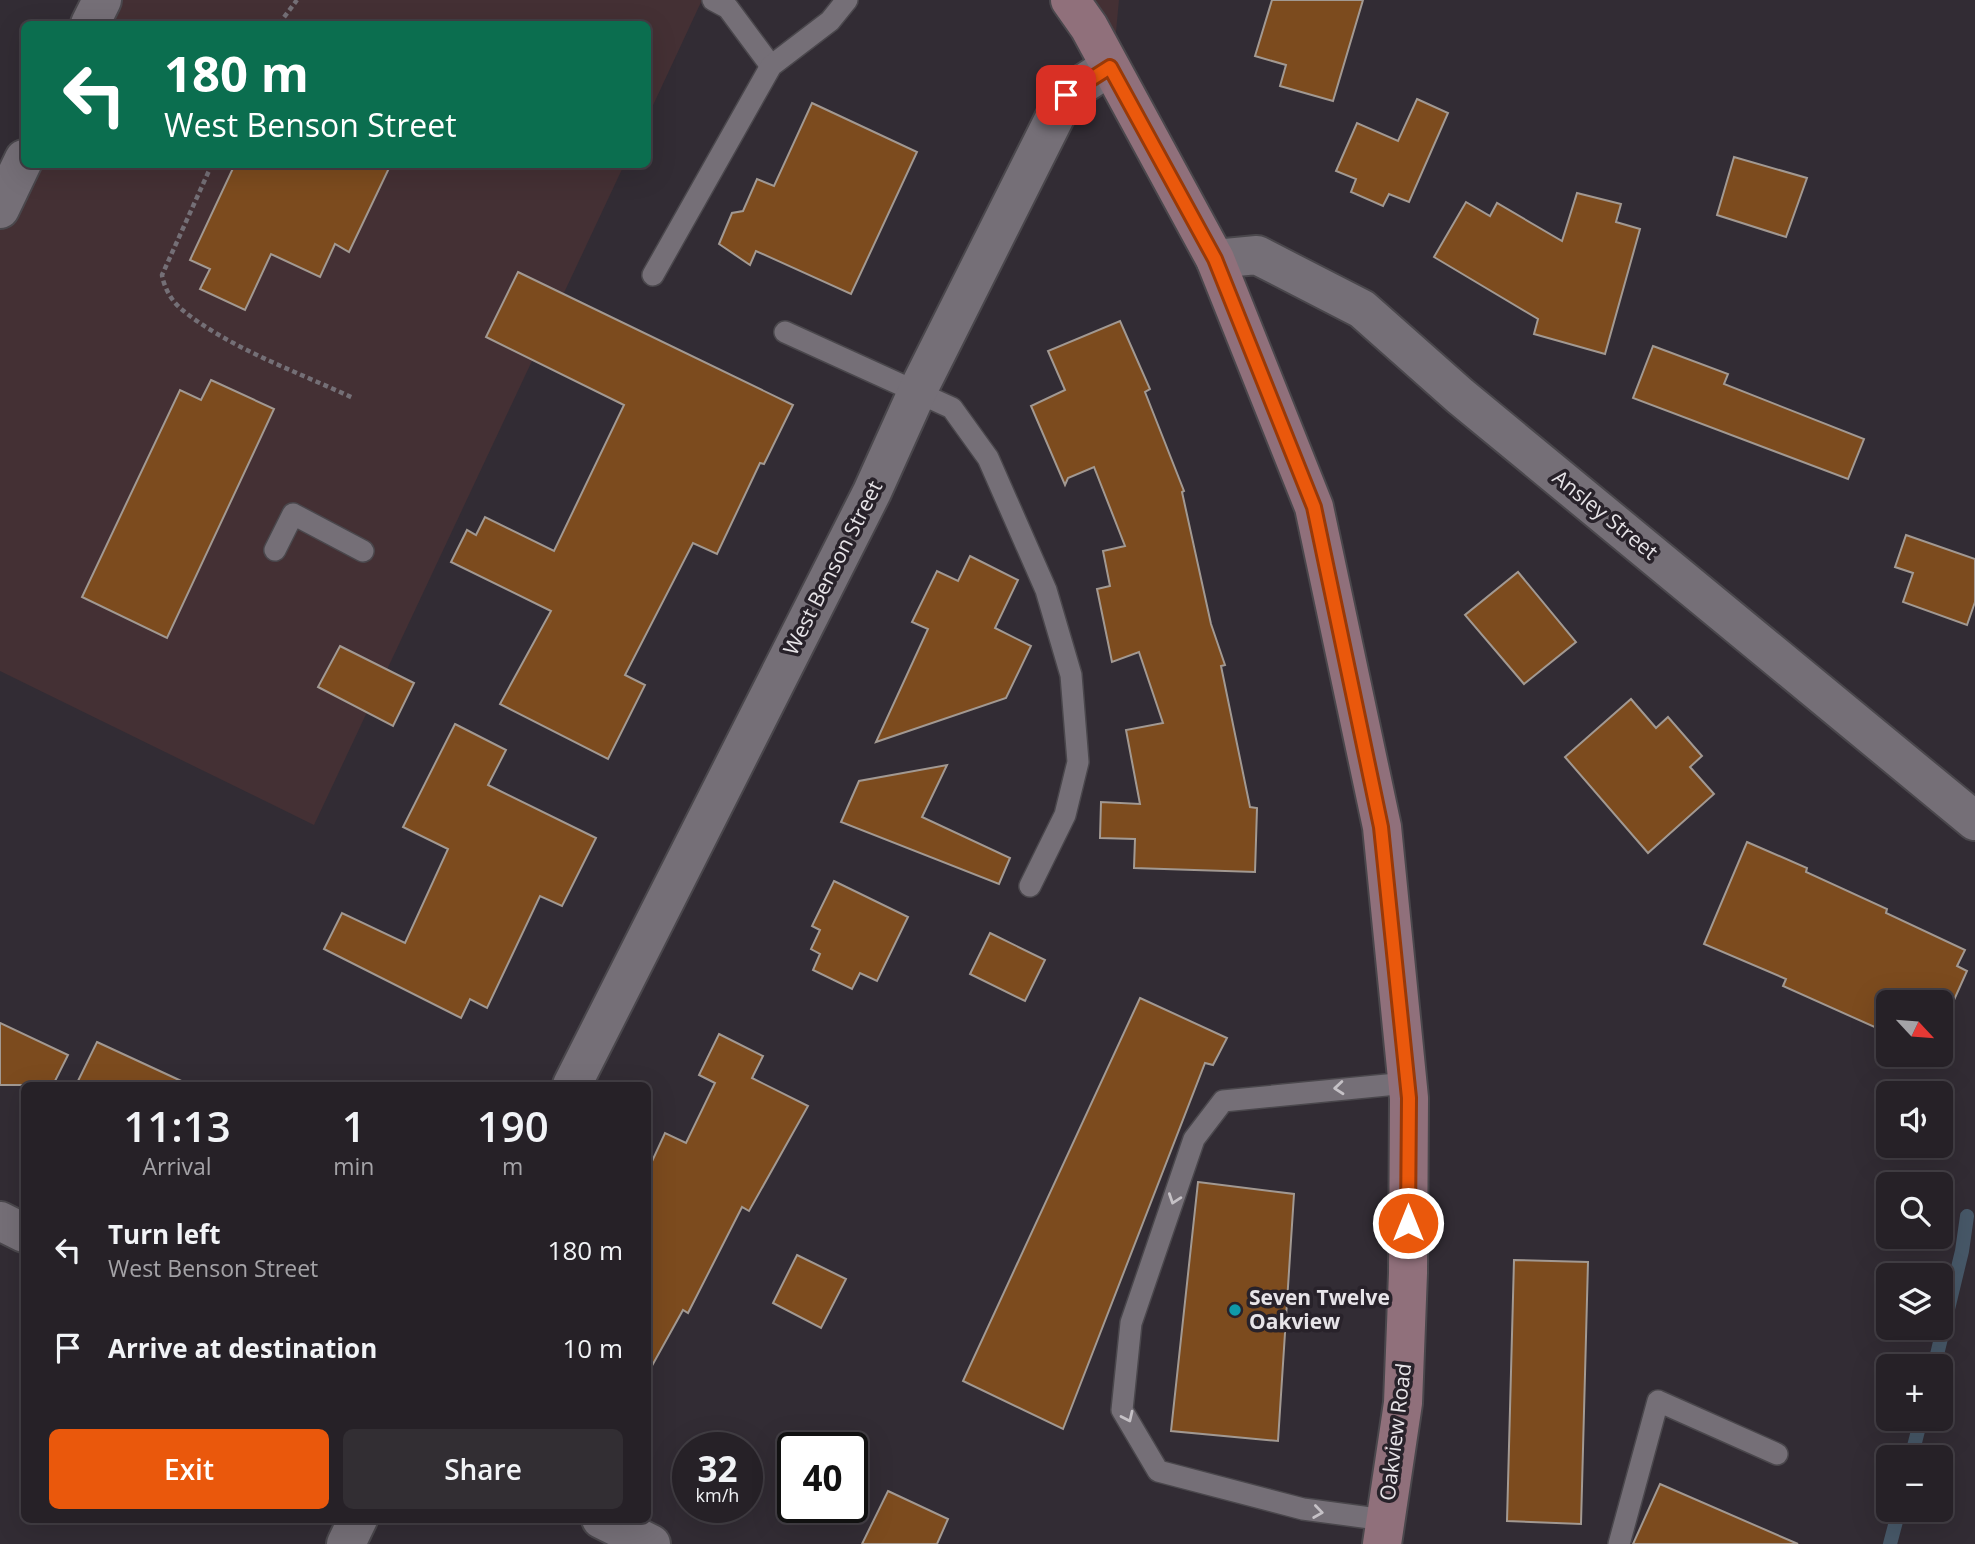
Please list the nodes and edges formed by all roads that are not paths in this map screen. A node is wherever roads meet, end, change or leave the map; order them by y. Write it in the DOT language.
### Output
graph roads {
  1 [pos="102,0"];
  2 [pos="713,0"];
  3 [pos="847,0"];
  4 [pos="1070,0"];
  5 [pos="92,21"];
  6 [pos="771,66"];
  7 [pos="1110,67"];
  8 [pos="21,165"];
  9 [pos="0,209"];
  10 [pos="1215,259"];
  11 [pos="653,275"];
  12 [pos="785,332"];
  13 [pos="918,390"];
  14 [pos="275,550"];
  15 [pos="363,551"];
  16 [pos="1975,821"];
  17 [pos="1030,886"];
  18 [pos="574,1082"];
  19 [pos="1407,1083"];
  20 [pos="0,1221"];
  21 [pos="21,1232"];
  22 [pos="1777,1454"];
  23 [pos="356,1523"];
  24 [pos="609,1523"];
  25 [pos="1384,1532"];
  26 [pos="346,1544"];
  27 [pos="652,1544"];
  28 [pos="1619,1544"];
  1 -- 5 [label="street"];
  2 -- 6 [label="lane"];
  3 -- 6 [label="lane"];
  4 -- 7 [label="street, Oakview Road"];
  6 -- 11 [label="lane"];
  7 -- 10 [label="street, Oakview Road"];
  7 -- 13 [label="street, West Benson Street"];
  8 -- 9 [label="street"];
  10 -- 16 [label="street, Ansley Street"];
  10 -- 19 [label="street, Oakview Road"];
  12 -- 13 [label="lane"];
  13 -- 17 [label="lane"];
  13 -- 18 [label="street, West Benson Street"];
  14 -- 15 [label="lane"];
  19 -- 25 [label="street, Oakview Road"];
  19 -- 25 [label="lane, one-way"];
  20 -- 21 [label="street"];
  22 -- 28 [label="lane"];
  23 -- 26 [label="street"];
  24 -- 27 [label="street"];
}
